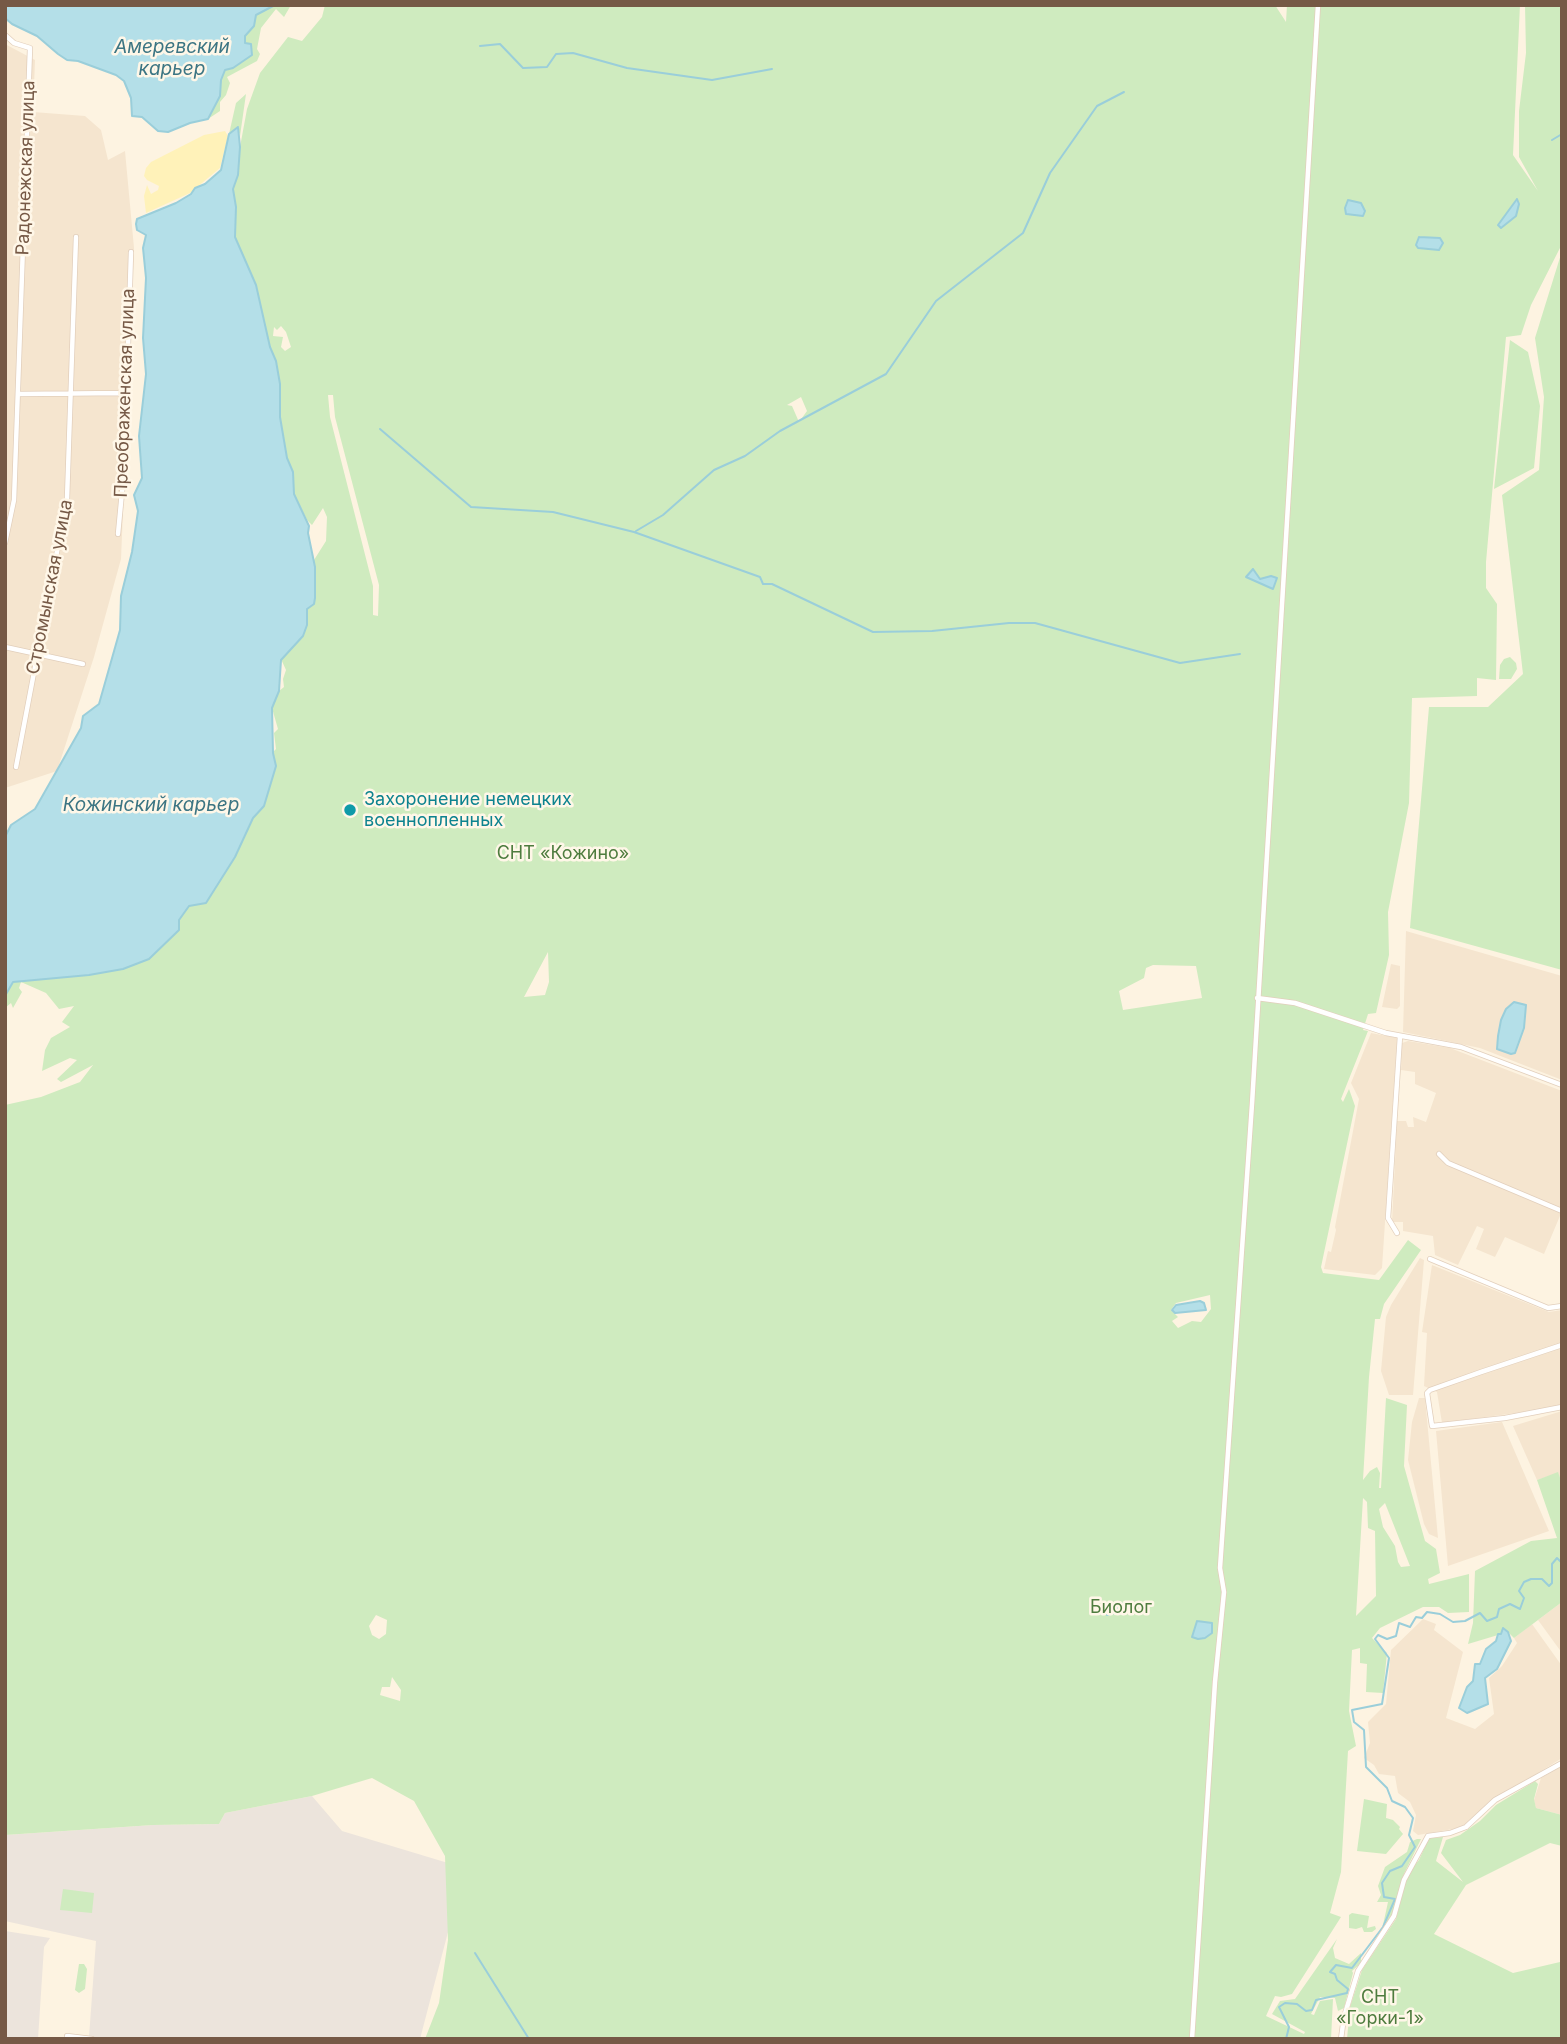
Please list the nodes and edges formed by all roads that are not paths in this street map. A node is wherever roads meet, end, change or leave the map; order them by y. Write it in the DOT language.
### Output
graph roads {
  1 [pos="1318,5"];
  2 [pos="5,34"];
  3 [pos="76,237"];
  4 [pos="131,252"];
  5 [pos="125,393"];
  6 [pos="18,394"];
  7 [pos="71,394"];
  8 [pos="118,534"];
  9 [pos="5,543"];
  10 [pos="5,647"];
  11 [pos="37,655"];
  12 [pos="83,664"];
  13 [pos="16,767"];
  14 [pos="1257,998"];
  15 [pos="1400,1035"];
  16 [pos="1562,1086"];
  17 [pos="1439,1154"];
  18 [pos="1562,1210"];
  19 [pos="1397,1233"];
  20 [pos="1430,1259"];
  21 [pos="1562,1306"];
  22 [pos="1562,1345"];
  23 [pos="1562,1407"];
  24 [pos="1562,1763"];
  25 [pos="67,2039"];
  26 [pos="92,2039"];
  27 [pos="1192,2039"];
  28 [pos="1341,2039"];
  1 -- 14 [label="street"];
  2 -- 6 [label="street, Радонежская улица"];
  3 -- 7 [label="street, Стромынская улица"];
  4 -- 5 [label="street, Преображенская улица"];
  5 -- 7 [label="street"];
  5 -- 8 [label="street, Преображенская улица"];
  6 -- 7 [label="street"];
  6 -- 9 [label="street, Радонежская улица"];
  7 -- 11 [label="street, Стромынская улица"];
  10 -- 11 [label="street"];
  11 -- 12 [label="street"];
  11 -- 13 [label="street, Стромынская улица"];
  14 -- 15 [label="street"];
  14 -- 27 [label="street"];
  15 -- 16 [label="street"];
  15 -- 19 [label="street"];
  17 -- 18 [label="street"];
  20 -- 21 [label="street"];
  22 -- 23 [label="street"];
  24 -- 28 [label="street"];
  25 -- 26 [label="street"];
}
